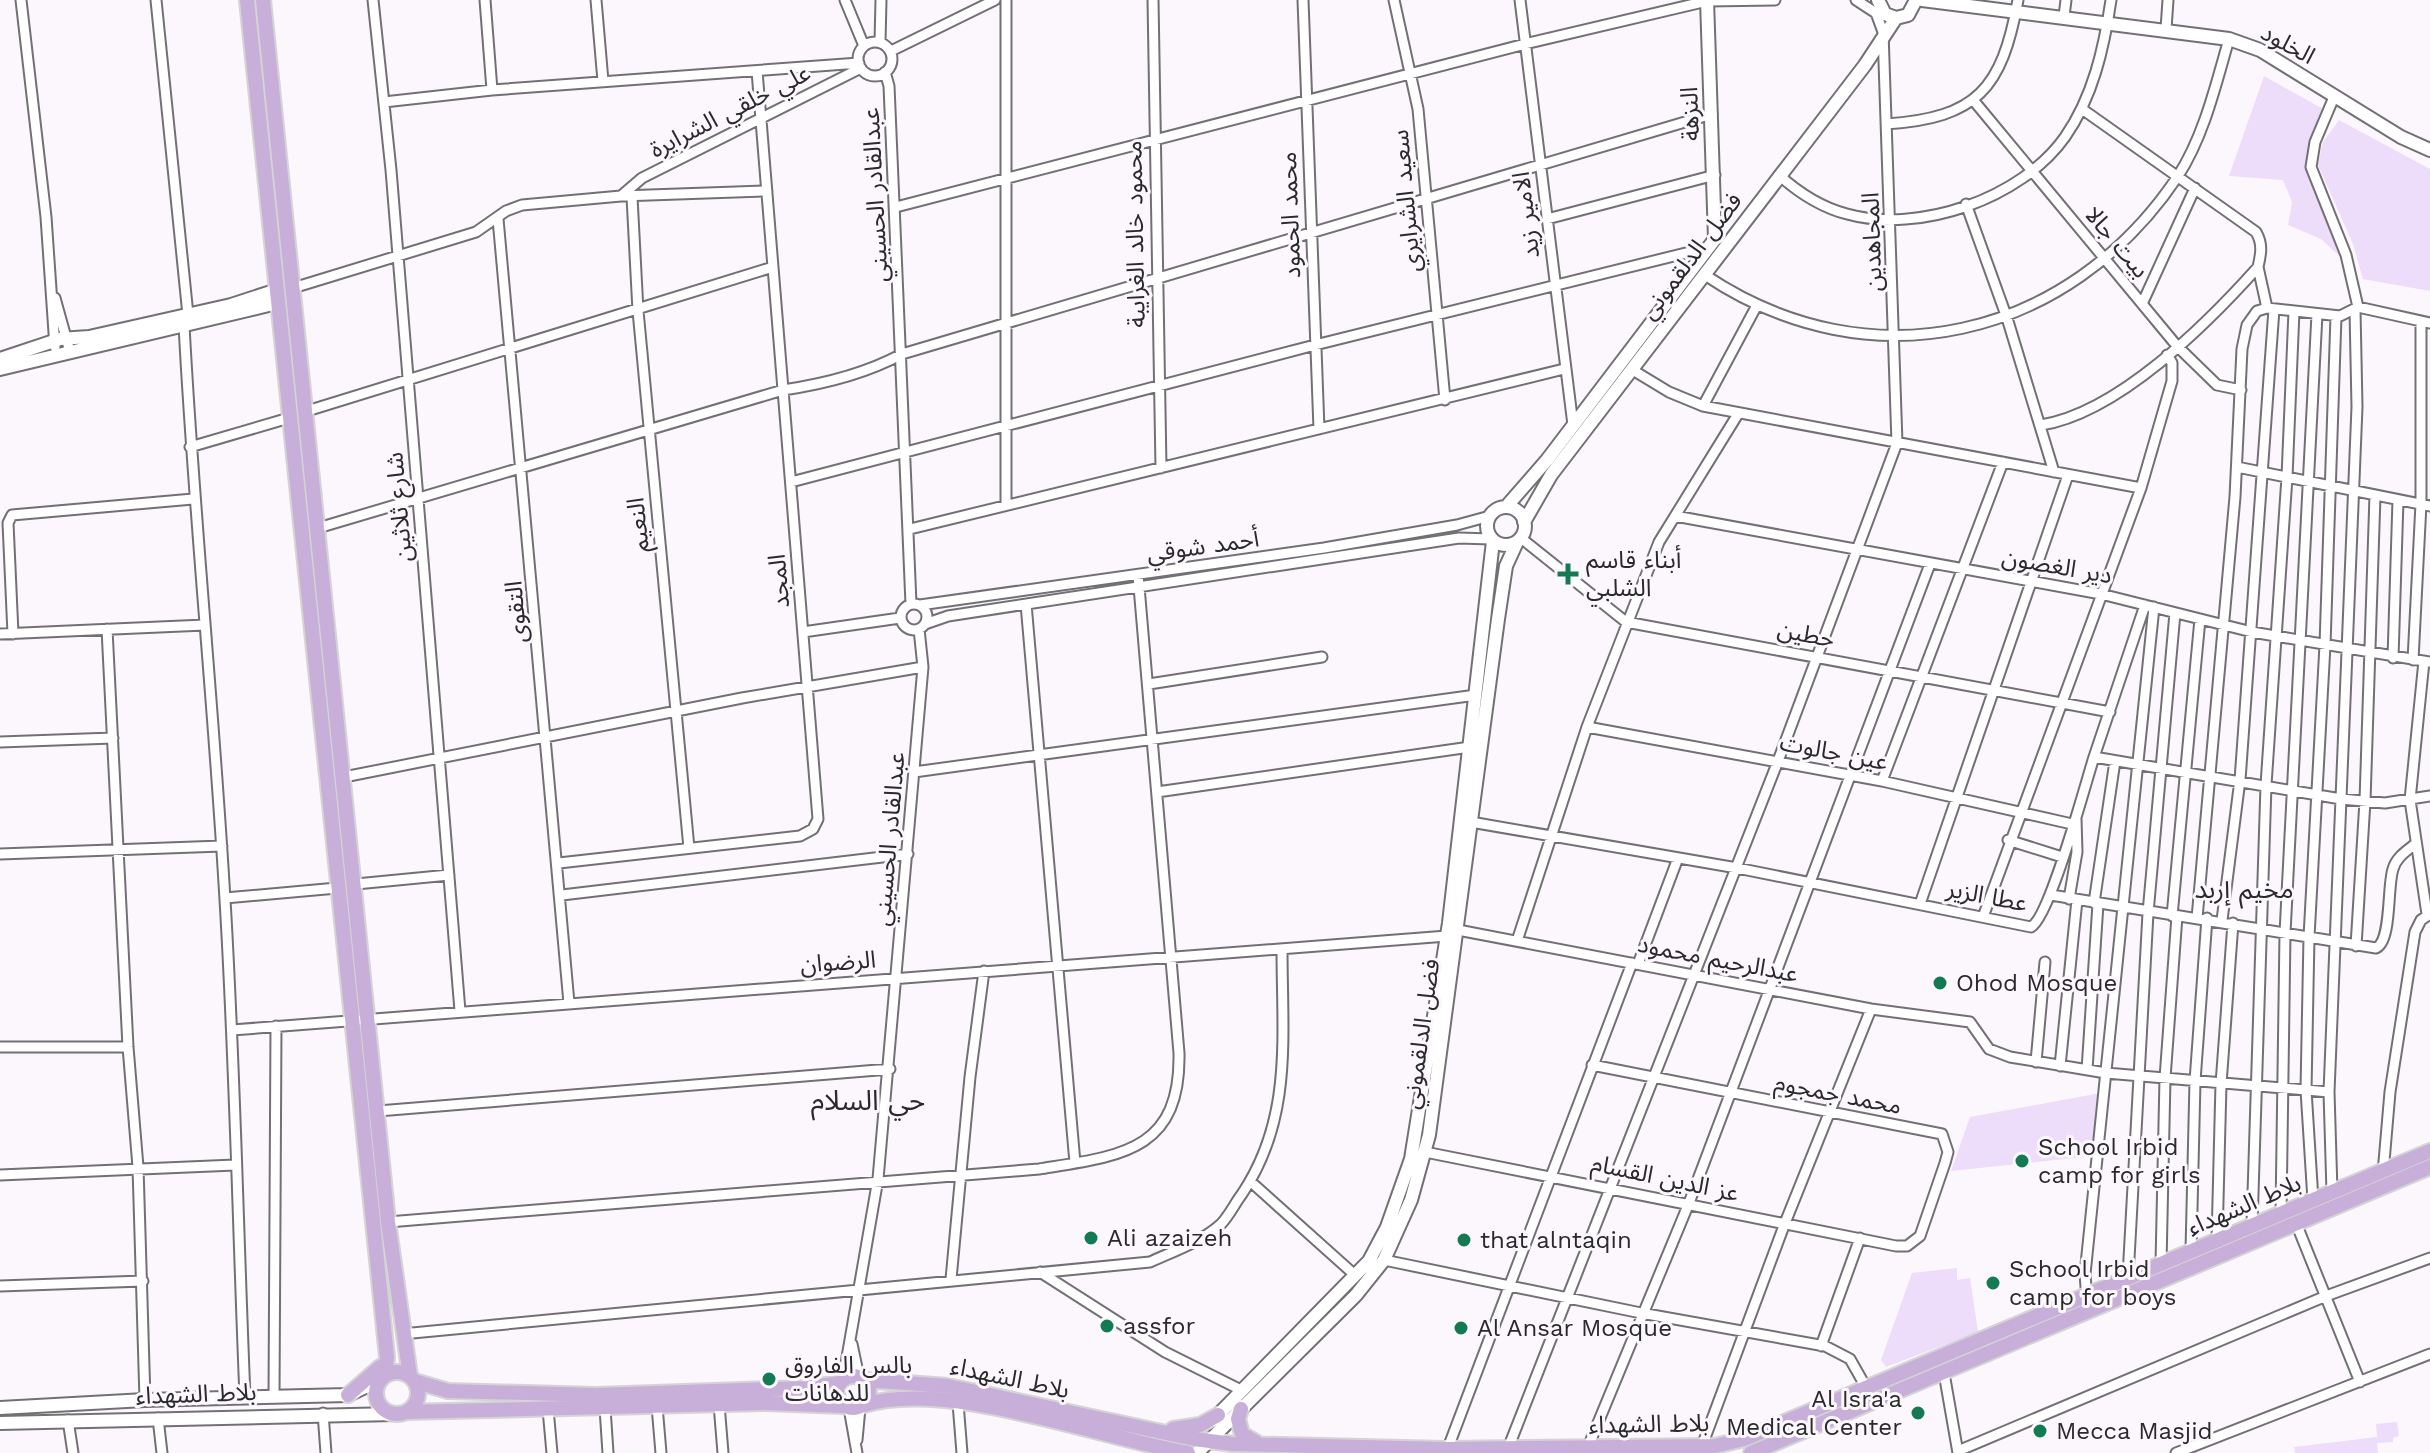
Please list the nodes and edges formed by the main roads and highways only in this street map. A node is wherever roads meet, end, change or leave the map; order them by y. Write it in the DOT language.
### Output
graph roads {
  1 [pos="247,0"];
  2 [pos="263,0"];
  3 [pos="1878,0"];
  4 [pos="1919,0"];
  5 [pos="1707,1"];
  6 [pos="2018,5"];
  7 [pos="1896,18"];
  8 [pos="266,116"];
  9 [pos="2430,150"];
  10 [pos="1717,226"];
  11 [pos="1739,230"];
  12 [pos="277,297"];
  13 [pos="64,344"];
  14 [pos="0,359"];
  15 [pos="0,369"];
  16 [pos="309,442"];
  17 [pos="291,444"];
  18 [pos="1506,507"];
  19 [pos="1524,522"];
  20 [pos="1492,540"];
  21 [pos="1519,540"];
  22 [pos="1467,821"];
  23 [pos="1452,933"];
  24 [pos="2430,1151"];
  25 [pos="2430,1167"];
  26 [pos="2385,1177"];
  27 [pos="405,1355"];
  28 [pos="387,1357"];
  29 [pos="381,1378"];
  30 [pos="412,1378"];
  31 [pos="861,1378"];
  32 [pos="842,1381"];
  33 [pos="436,1389"];
  34 [pos="348,1395"];
  35 [pos="854,1407"];
  36 [pos="0,1408"];
  37 [pos="1241,1409"];
  38 [pos="432,1410"];
  39 [pos="400,1413"];
  40 [pos="1218,1415"];
  41 [pos="0,1423"];
  42 [pos="1134,1433"];
  43 [pos="1264,1445"];
  44 [pos="1191,1448"];
  45 [pos="1728,1448"];
  46 [pos="1748,1448"];
  47 [pos="1445,1451"];
  48 [pos="1148,1453"];
  1 -- 8 [label="main road"];
  2 -- 8 [label="main road"];
  3 -- 7 [label="main road"];
  4 -- 6 [label="main road, الخلود"];
  4 -- 7 [label="main road, فضل الدلقموني"];
  5 -- 10 [label="main road, النزهة"];
  6 -- 9 [label="main road, الخلود"];
  7 -- 11 [label="main road, فضل الدلقموني"];
  8 -- 12 [label="main road"];
  8 -- 16 [label="main road"];
  10 -- 11 [label="main road"];
  10 -- 18 [label="main road"];
  11 -- 19 [label="main road, فضل الدلقموني"];
  12 -- 13 [label="main road"];
  12 -- 17 [label="main road"];
  13 -- 14 [label="main road"];
  13 -- 15 [label="main road"];
  16 -- 17 [label="main road"];
  16 -- 27 [label="main road"];
  17 -- 28 [label="main road"];
  18 -- 19 [label="main road"];
  18 -- 20 [label="main road"];
  19 -- 21 [label="main road"];
  20 -- 21 [label="main road"];
  20 -- 22 [label="main road, فضل الدلقموني"];
  21 -- 22 [label="main road, فضل الدلقموني"];
  22 -- 23 [label="main road, فضل الدلقموني"];
  23 -- 37 [label="main road, فضل الدلقموني"];
  23 -- 40 [label="main road, فضل الدلقموني"];
  24 -- 26 [label="main road, بلاط الشهداء"];
  25 -- 26 [label="main road"];
  26 -- 46 [label="main road"];
  26 -- 46 [label="main road, بلاط الشهداء"];
  27 -- 28 [label="main road"];
  27 -- 30 [label="main road"];
  28 -- 29 [label="main road"];
  28 -- 34 [label="main road"];
  29 -- 30 [label="main road"];
  29 -- 34 [label="main road, بلاط الشهداء"];
  29 -- 39 [label="main road"];
  30 -- 33 [label="main road"];
  30 -- 39 [label="main road"];
  31 -- 32 [label="main road, بلاط الشهداء"];
  31 -- 35 [label="main road"];
  31 -- 42 [label="main road, بلاط الشهداء"];
  32 -- 33 [label="main road"];
  32 -- 35 [label="main road"];
  33 -- 38 [label="main road"];
  34 -- 36 [label="main road, بلاط الشهداء"];
  35 -- 38 [label="main road, بلاط الشهداء"];
  35 -- 42 [label="main road, بلاط الشهداء"];
  37 -- 43 [label="main road"];
  37 -- 44 [label="main road, فضل الدلقموني"];
  38 -- 39 [label="main road, بلاط الشهداء"];
  39 -- 41 [label="main road, بلاط الشهداء"];
  40 -- 42 [label="main road"];
  40 -- 44 [label="main road, فضل الدلقموني"];
  42 -- 44 [label="main road, بلاط الشهداء"];
  42 -- 48 [label="main road"];
  43 -- 44 [label="main road, بلاط الشهداء"];
  43 -- 47 [label="main road, بلاط الشهداء"];
  45 -- 46 [label="main road, بلاط الشهداء"];
  45 -- 47 [label="main road, بلاط الشهداء"];
}
